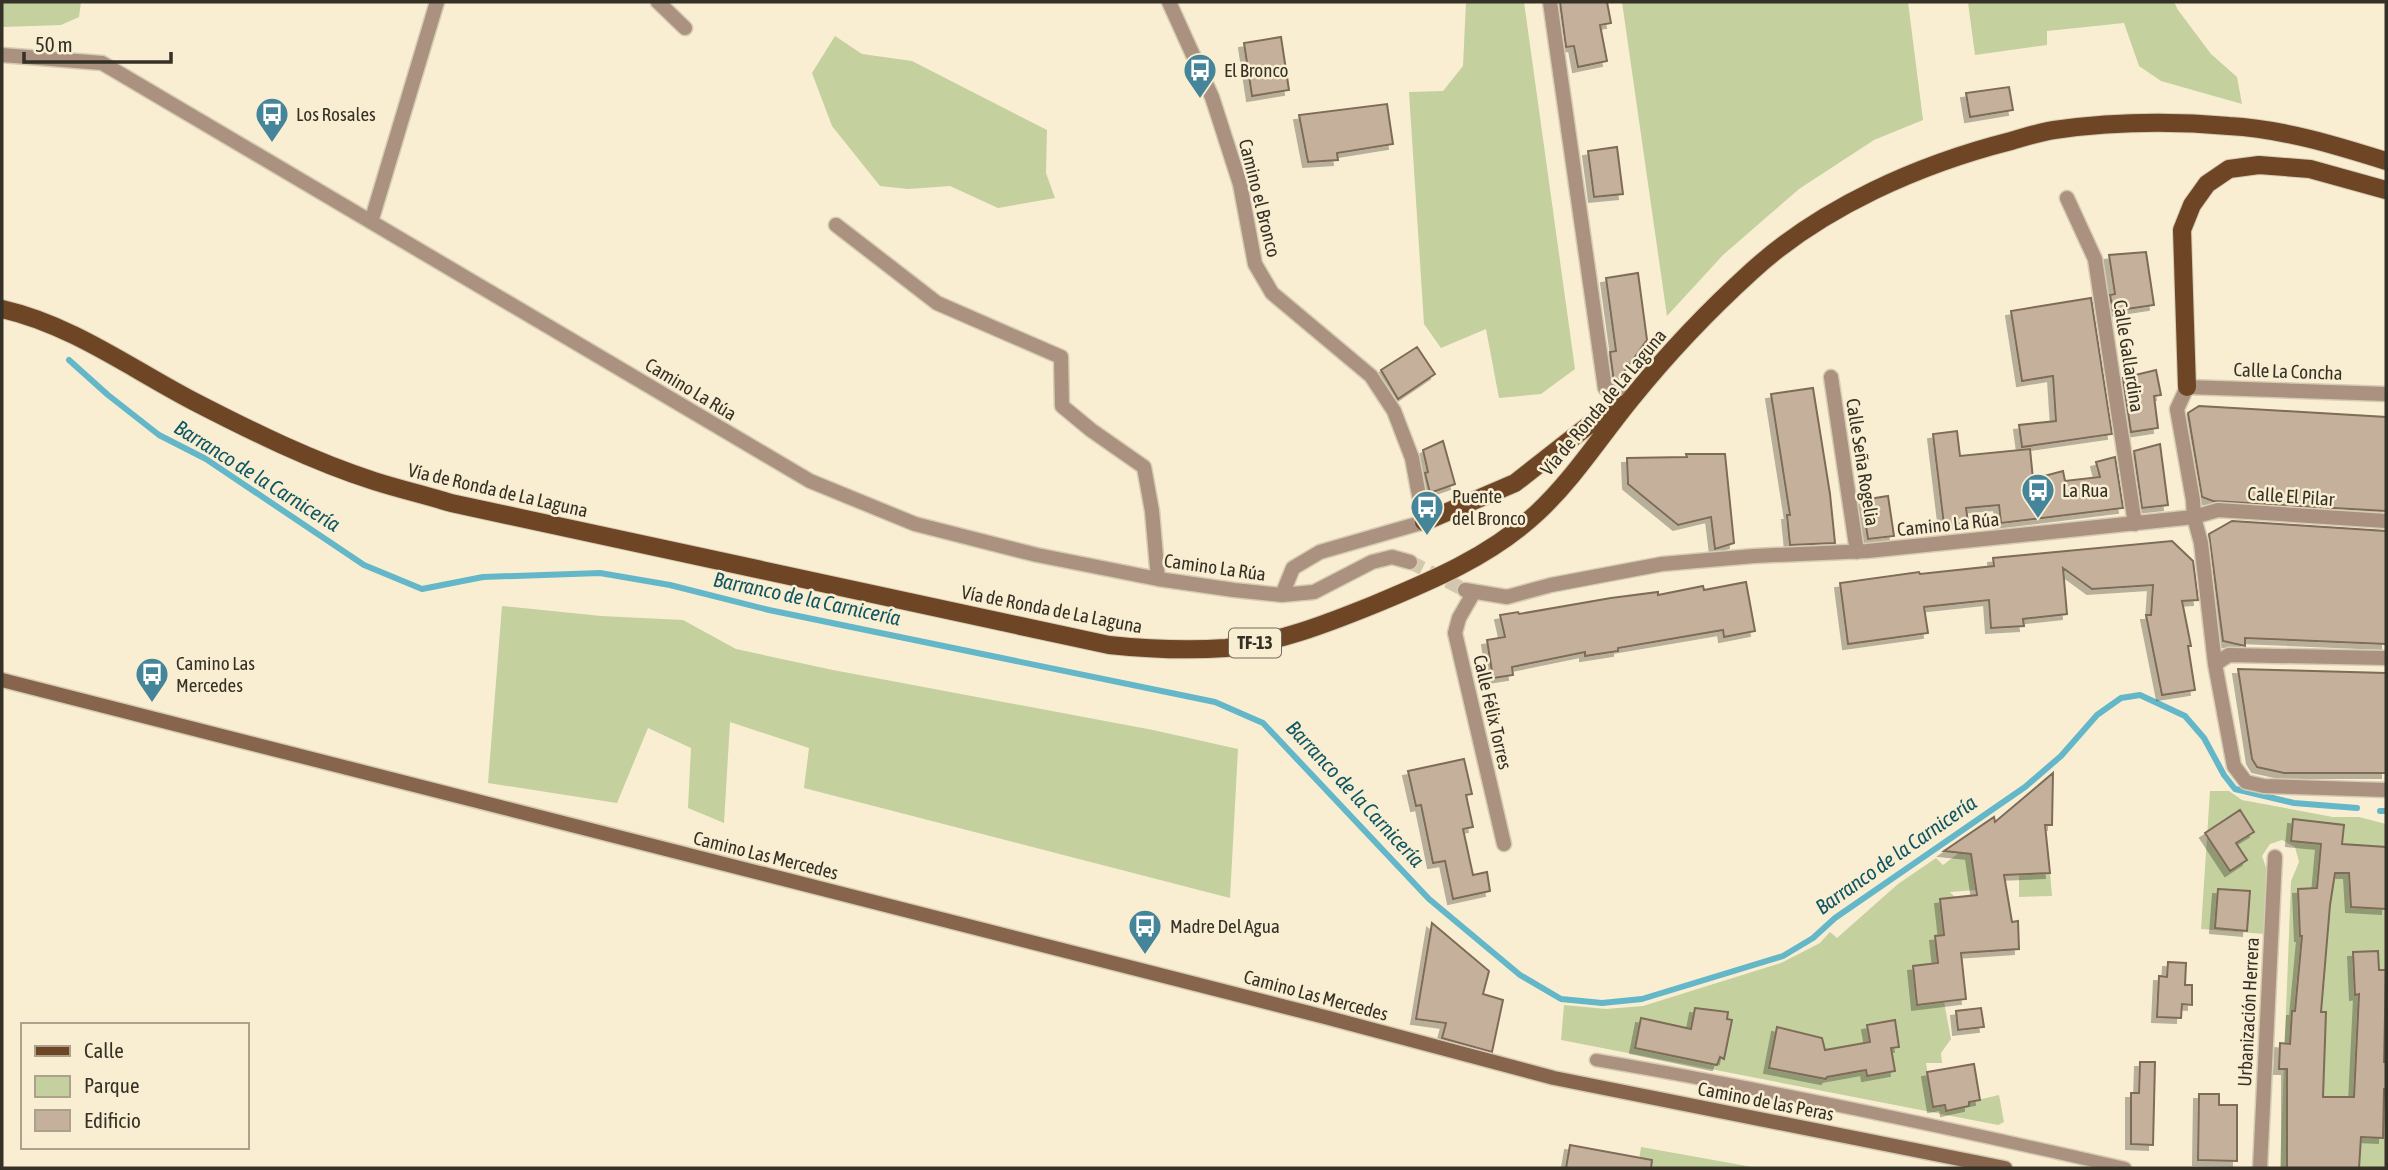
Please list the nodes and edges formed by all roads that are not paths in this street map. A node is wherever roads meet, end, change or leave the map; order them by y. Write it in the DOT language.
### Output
graph roads {
  1 [pos="438,2"];
  2 [pos="657,2"];
  3 [pos="1169,2"];
  4 [pos="1550,2"];
  5 [pos="685,28"];
  6 [pos="2,55"];
  7 [pos="2386,161"];
  8 [pos="2386,190"];
  9 [pos="2067,198"];
  10 [pos="371,222"];
  11 [pos="836,225"];
  12 [pos="2,309"];
  13 [pos="1830,377"];
  14 [pos="2187,387"];
  15 [pos="2386,394"];
  16 [pos="1630,400"];
  17 [pos="2193,517"];
  18 [pos="2386,521"];
  19 [pos="1424,522"];
  20 [pos="2135,524"];
  21 [pos="1857,552"];
  22 [pos="1410,562"];
  23 [pos="1158,579"];
  24 [pos="1469,591"];
  25 [pos="1282,596"];
  26 [pos="2386,658"];
  27 [pos="2215,664"];
  28 [pos="2,680"];
  29 [pos="2386,790"];
  30 [pos="1504,844"];
  31 [pos="2275,857"];
  32 [pos="1595,1060"];
  33 [pos="1520,1070"];
  34 [pos="2005,1168"];
  35 [pos="2125,1168"];
  36 [pos="2260,1168"];
  1 -- 10 [label="street"];
  2 -- 5 [label="street"];
  3 -- 19 [label="street, Camino el Bronco"];
  4 -- 16 [label="street"];
  6 -- 10 [label="street, Camino La Rúa"];
  7 -- 16 [label="main road, Vía de Ronda de La Laguna / TF-13"];
  8 -- 14 [label="main road"];
  9 -- 20 [label="street, Calle Gallardina"];
  10 -- 23 [label="street, Camino La Rúa"];
  11 -- 23 [label="street"];
  12 -- 16 [label="main road, Vía de Ronda de La Laguna / TF-13"];
  13 -- 21 [label="street, Calle Seña Rogelia"];
  14 -- 15 [label="street, Calle La Concha"];
  14 -- 17 [label="street"];
  16 -- 19 [label="main road"];
  17 -- 18 [label="street, Calle El Pilar"];
  17 -- 20 [label="street, Camino La Rúa"];
  17 -- 27 [label="street"];
  19 -- 25 [label="street"];
  20 -- 21 [label="street, Camino La Rúa"];
  21 -- 24 [label="street, Camino La Rúa"];
  22 -- 25 [label="street, Camino La Rúa"];
  23 -- 25 [label="street, Camino La Rúa"];
  24 -- 30 [label="street, Calle Félix Torres"];
  26 -- 27 [label="street"];
  27 -- 29 [label="street"];
  28 -- 33 [label="main road, Camino Las Mercedes"];
  31 -- 36 [label="street, Urbanización Herrera"];
  32 -- 35 [label="street"];
  33 -- 34 [label="main road, Camino de las Peras"];
}
